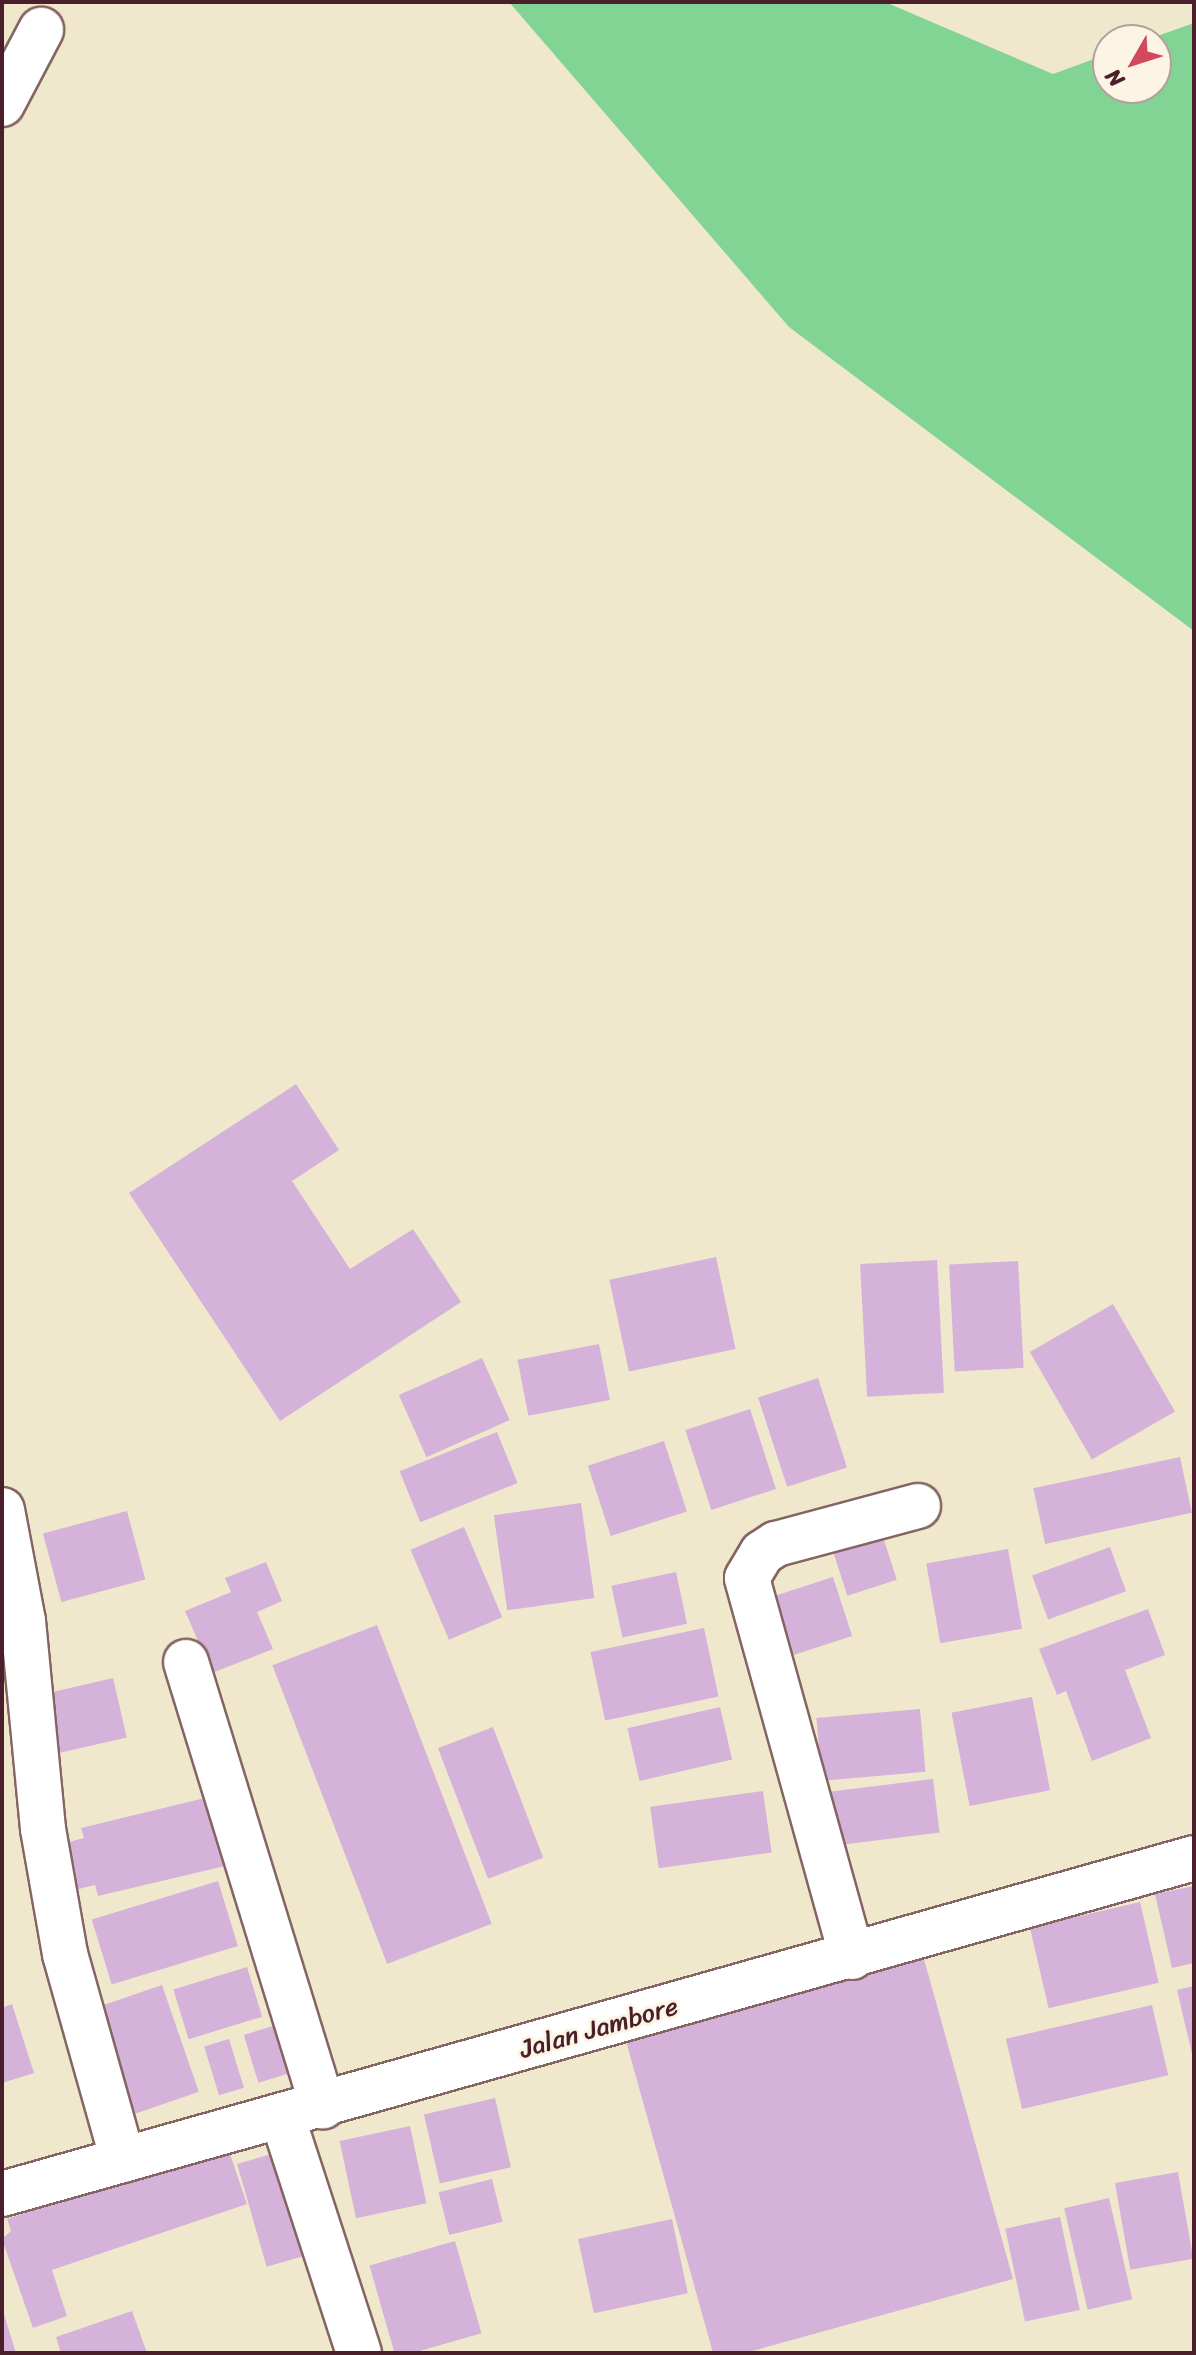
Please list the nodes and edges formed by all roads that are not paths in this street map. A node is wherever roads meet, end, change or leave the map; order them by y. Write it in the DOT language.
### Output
graph roads {
  1 [pos="41,30"];
  2 [pos="2,104"];
  3 [pos="918,1506"];
  4 [pos="2,1510"];
  5 [pos="186,1662"];
  6 [pos="1194,1858"];
  7 [pos="852,1957"];
  8 [pos="303,2111"];
  9 [pos="123,2160"];
  10 [pos="2,2194"];
  11 [pos="359,2353"];
  1 -- 2 [label="street"];
  3 -- 7 [label="street"];
  4 -- 9 [label="street"];
  5 -- 8 [label="street"];
  6 -- 7 [label="street, Jalan Jambore"];
  7 -- 8 [label="street, Jalan Jambore"];
  8 -- 9 [label="street, Jalan Jambore"];
  8 -- 11 [label="street"];
  9 -- 10 [label="street, Jalan Jambore"];
}
